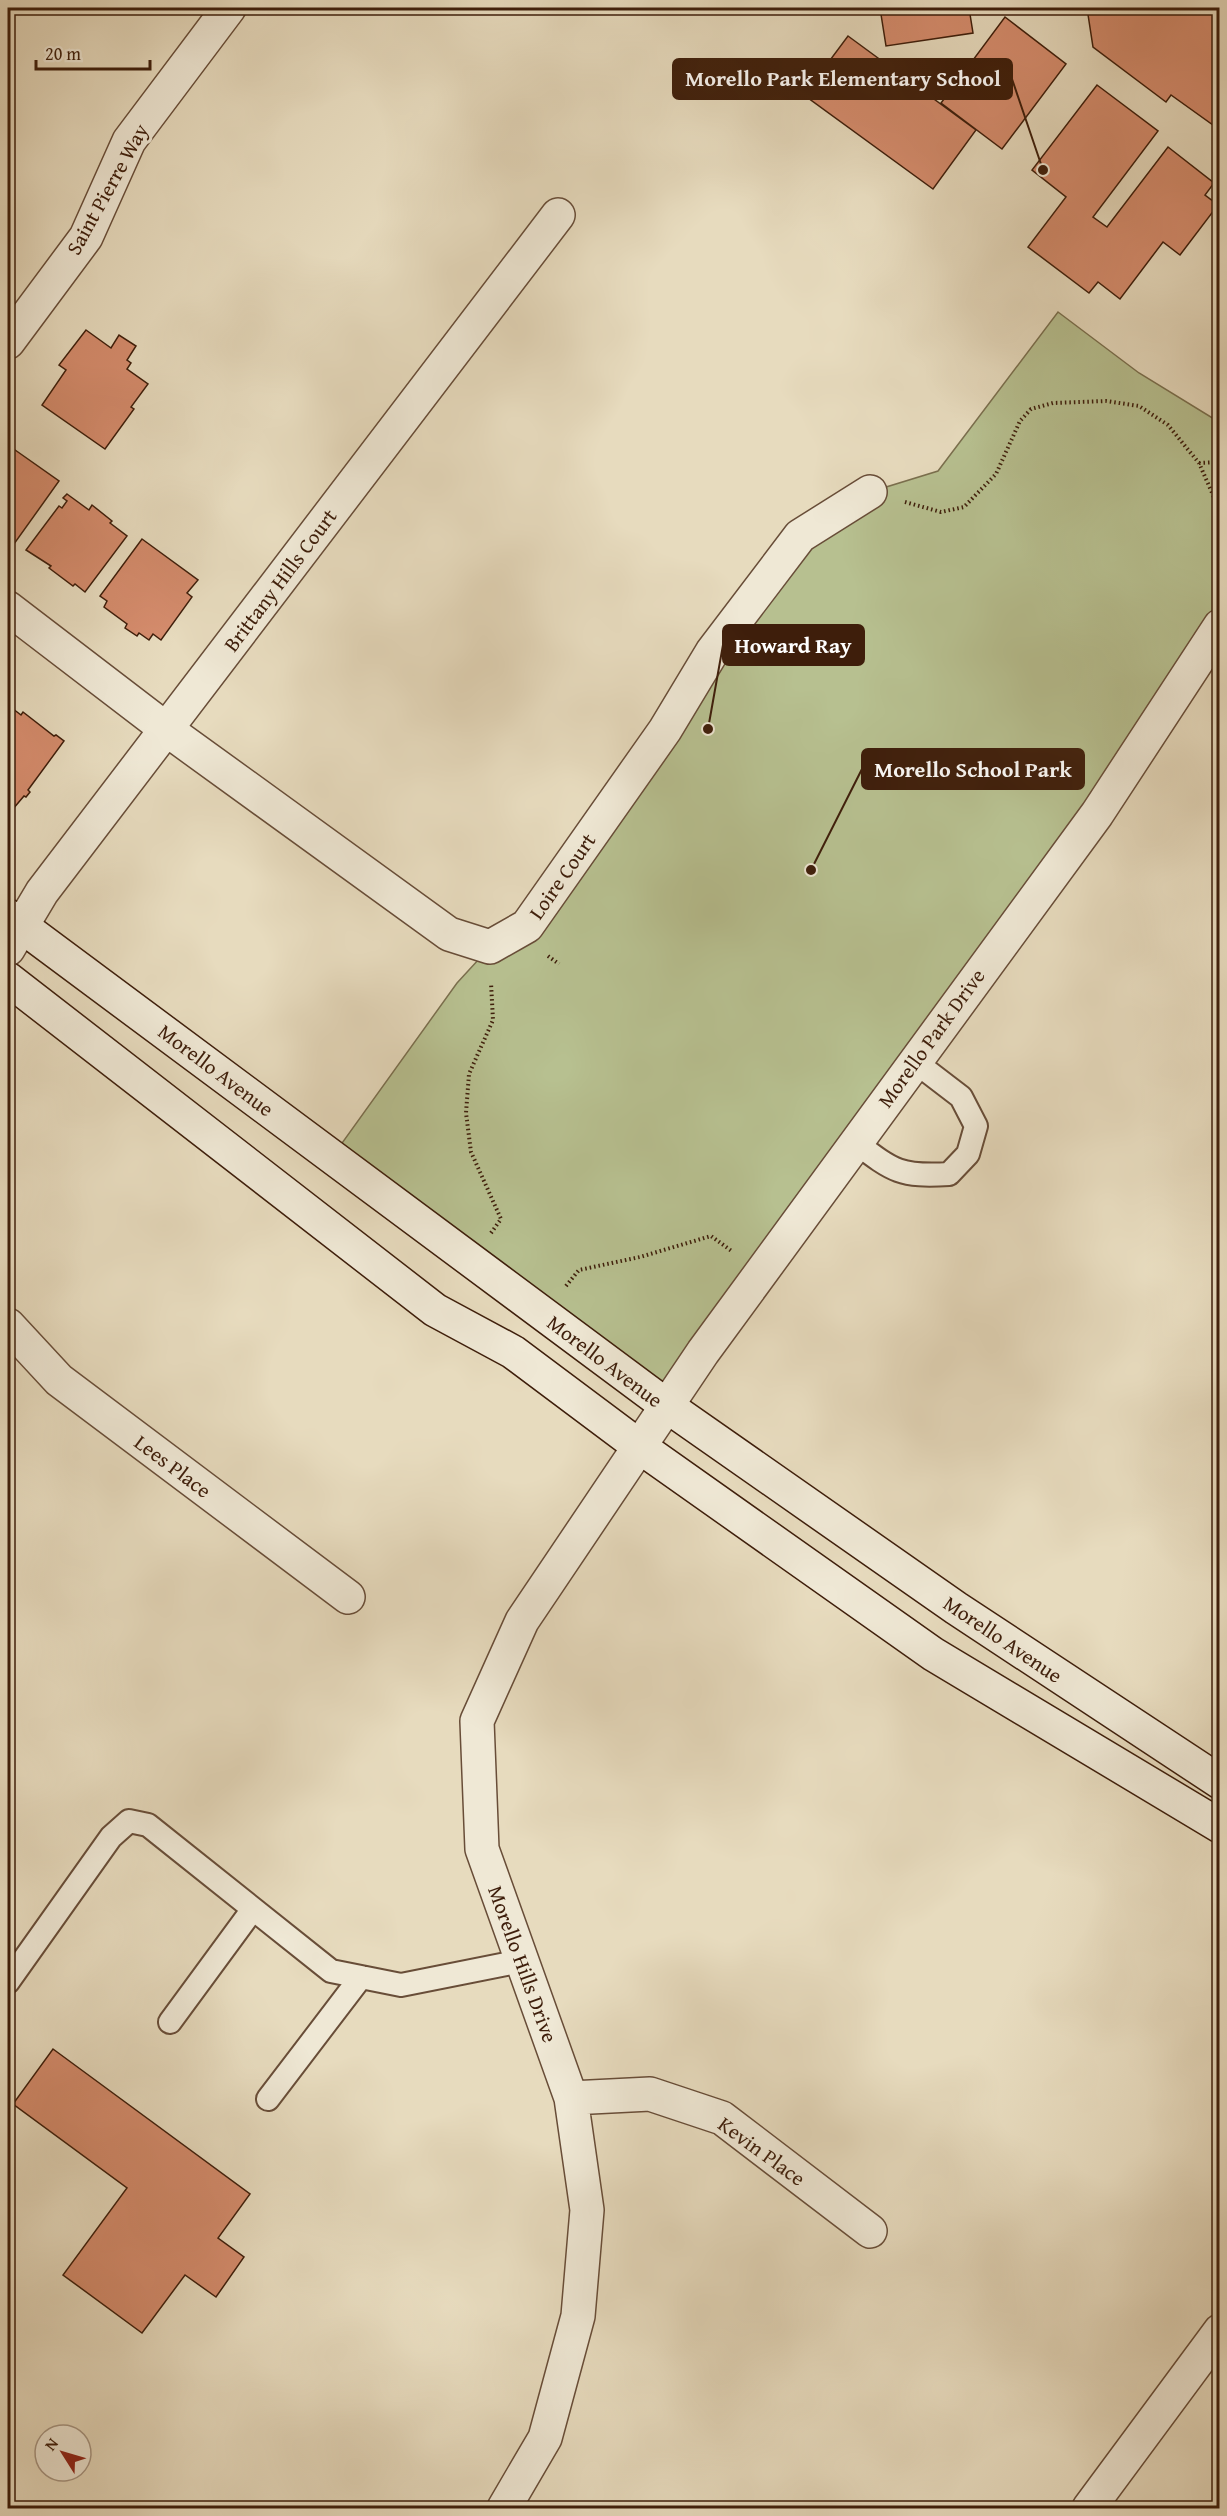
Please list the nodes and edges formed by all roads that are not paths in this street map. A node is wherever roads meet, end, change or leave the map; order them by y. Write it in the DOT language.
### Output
graph roads {
  1 [pos="229,8"];
  2 [pos="558,215"];
  3 [pos="8,342"];
  4 [pos="870,492"];
  5 [pos="8,608"];
  6 [pos="1220,626"];
  7 [pos="166,729"];
  8 [pos="12,930"];
  9 [pos="8,979"];
  10 [pos="914,1061"];
  11 [pos="855,1142"];
  12 [pos="8,1325"];
  13 [pos="667,1406"];
  14 [pos="640,1447"];
  15 [pos="348,1597"];
  16 [pos="1220,1782"];
  17 [pos="1220,1826"];
  18 [pos="254,1909"];
  19 [pos="521,1961"];
  20 [pos="361,1977"];
  21 [pos="8,1982"];
  22 [pos="170,2022"];
  23 [pos="570,2098"];
  24 [pos="268,2099"];
  25 [pos="870,2231"];
  26 [pos="1220,2331"];
  27 [pos="504,2508"];
  28 [pos="1089,2508"];
  1 -- 3 [label="street, Saint Pierre Way"];
  2 -- 7 [label="street, Brittany Hills Court"];
  4 -- 7 [label="street, Loire Court"];
  5 -- 7 [label="street"];
  6 -- 10 [label="street, Morello Park Drive"];
  7 -- 8 [label="street, Brittany Hills Court"];
  8 -- 13 [label="street, Morello Avenue"];
  9 -- 14 [label="street"];
  10 -- 11 [label="street, Morello Park Drive"];
  10 -- 11 [label="lane"];
  11 -- 13 [label="street, Morello Park Drive"];
  12 -- 15 [label="street, Lees Place"];
  13 -- 14 [label="street, Morello Park Drive"];
  13 -- 16 [label="street, Morello Avenue"];
  14 -- 17 [label="street"];
  14 -- 19 [label="street, Morello Hills Drive"];
  18 -- 20 [label="lane"];
  18 -- 21 [label="lane"];
  18 -- 22 [label="lane"];
  19 -- 20 [label="lane"];
  19 -- 23 [label="street, Morello Hills Drive"];
  20 -- 24 [label="lane"];
  23 -- 25 [label="street, Kevin Place"];
  23 -- 27 [label="street, Morello Hills Drive"];
  26 -- 28 [label="street"];
}
